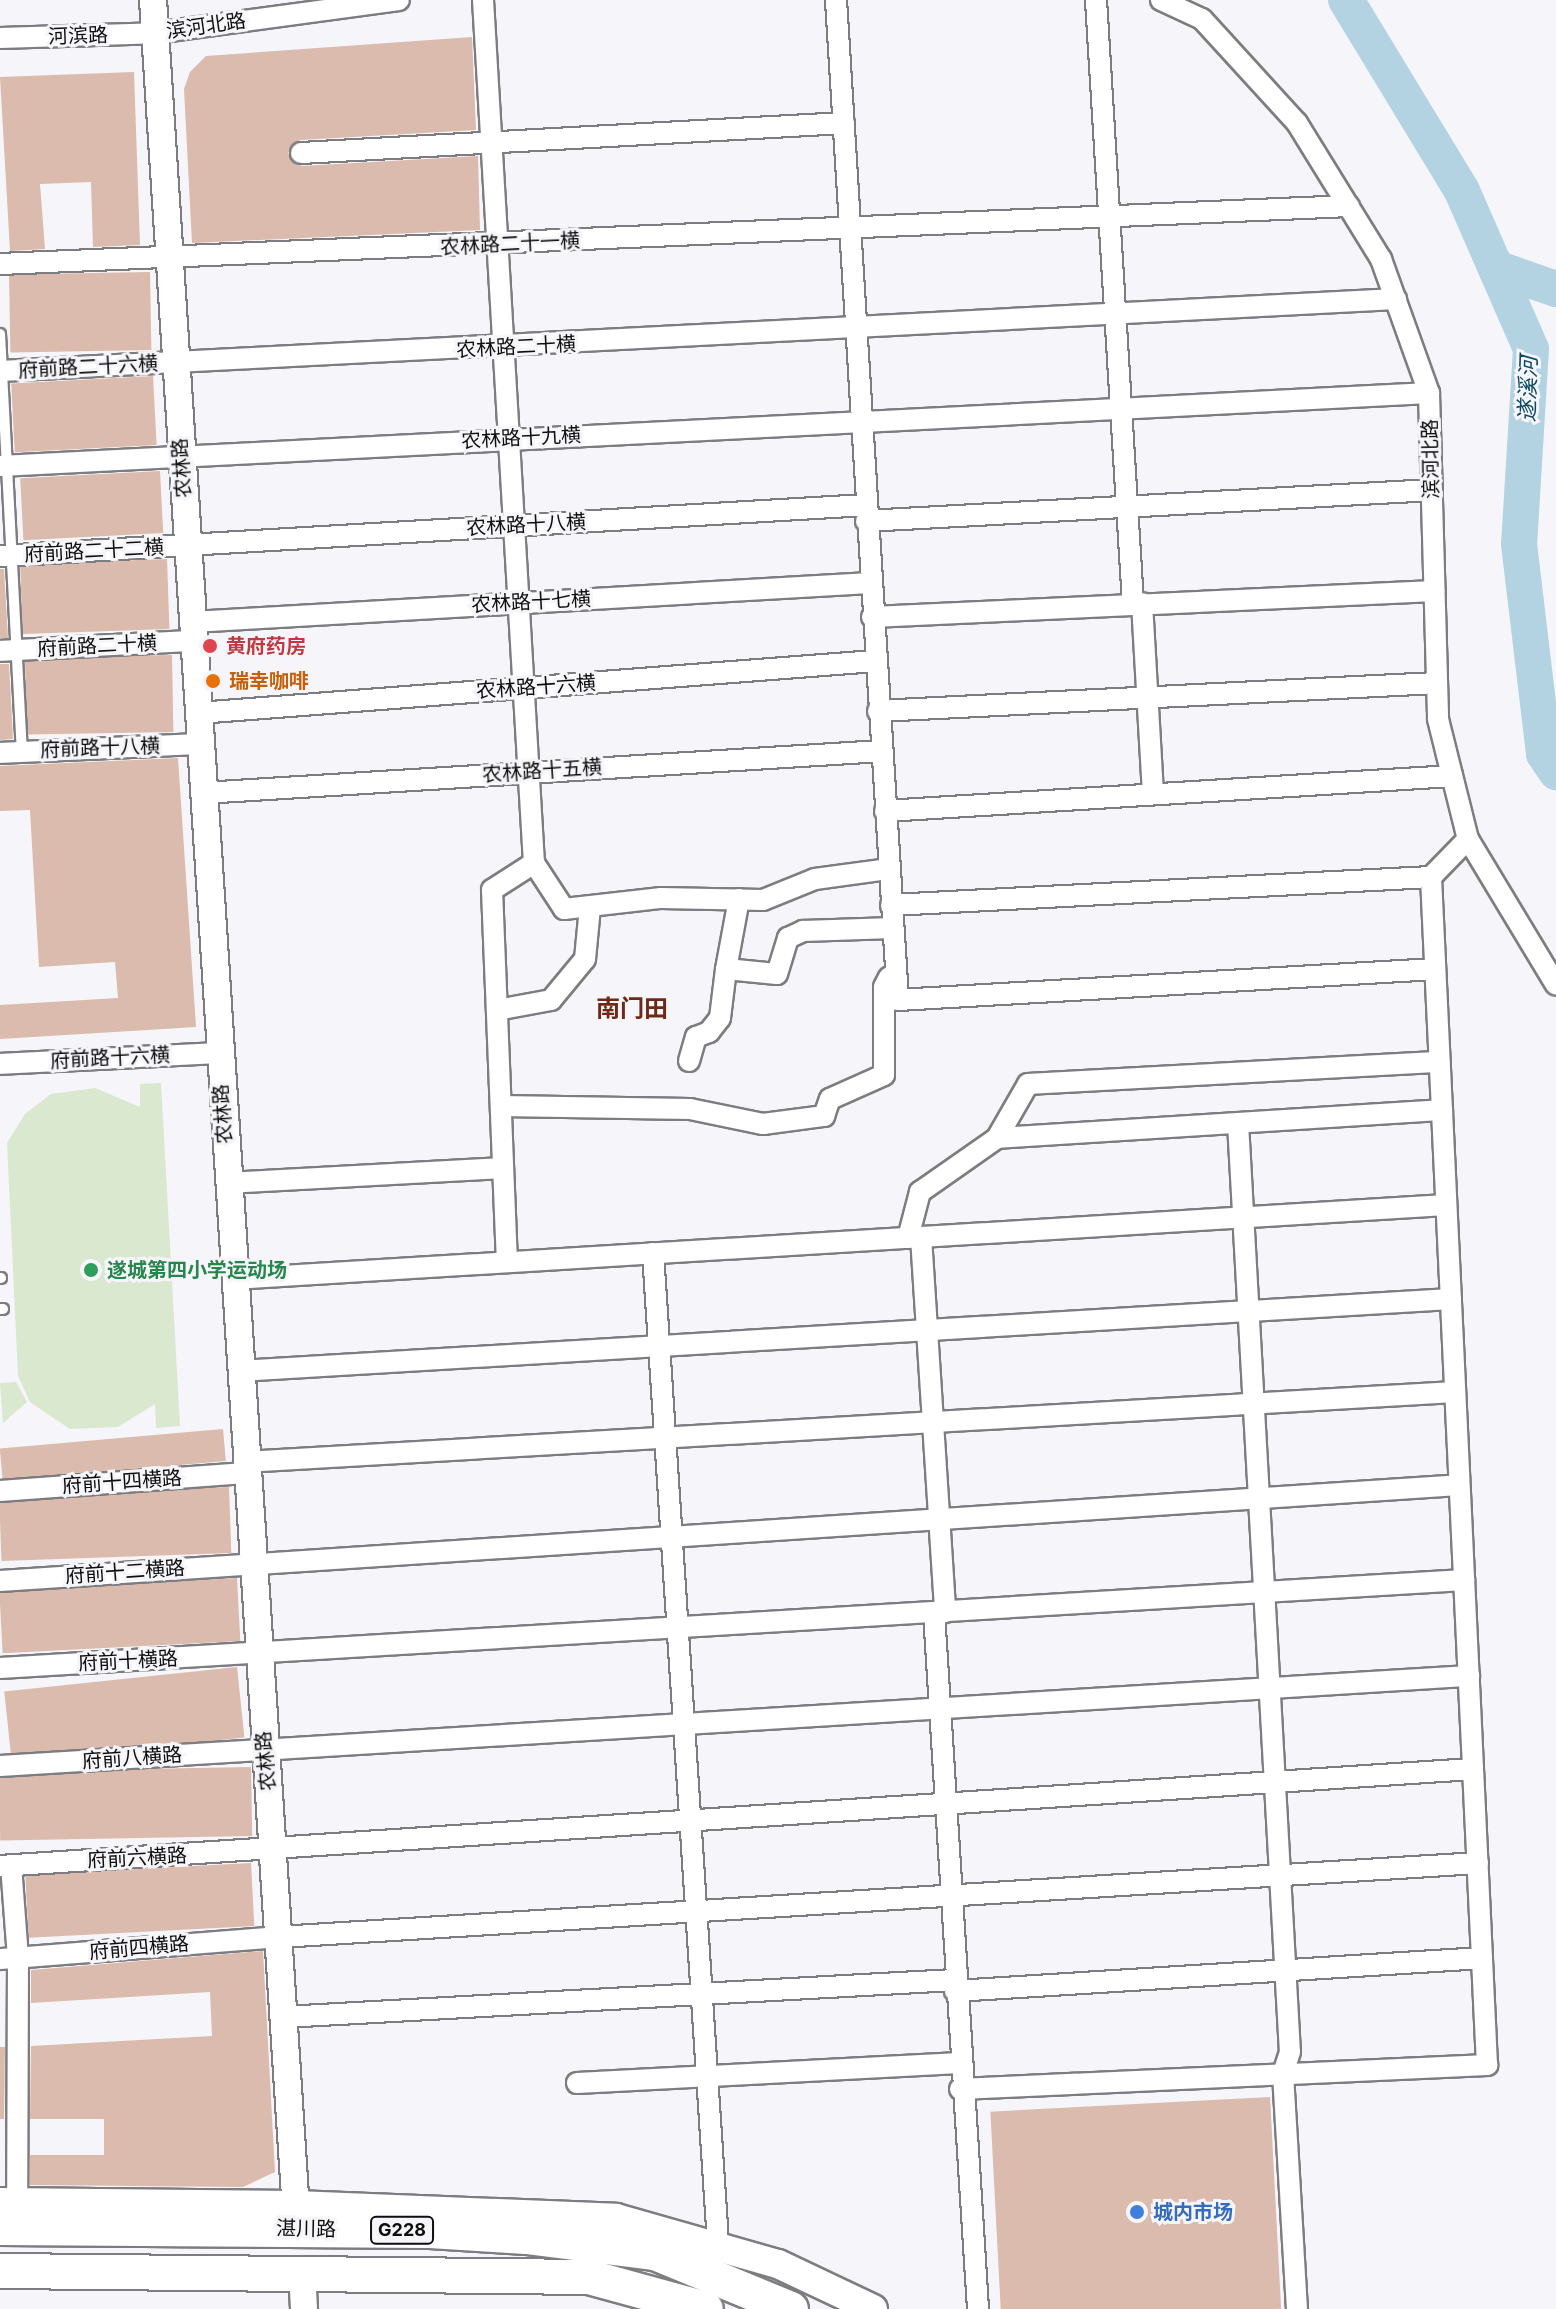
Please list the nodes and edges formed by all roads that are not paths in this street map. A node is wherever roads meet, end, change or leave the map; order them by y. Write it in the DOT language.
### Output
graph roads {
  1 [pos="153,0"];
  2 [pos="399,0"];
  3 [pos="483,0"];
  4 [pos="836,0"];
  5 [pos="1096,0"];
  6 [pos="1161,0"];
  7 [pos="155,33"];
  8 [pos="0,38"];
  9 [pos="844,123"];
  10 [pos="491,142"];
  11 [pos="301,153"];
  12 [pos="1349,206"];
  13 [pos="1107,217"];
  14 [pos="850,229"];
  15 [pos="497,245"];
  16 [pos="170,259"];
  17 [pos="0,264"];
  18 [pos="1396,299"];
  19 [pos="1114,315"];
  20 [pos="855,329"];
  21 [pos="0,334"];
  22 [pos="503,349"];
  23 [pos="176,362"];
  24 [pos="1,371"];
  25 [pos="1429,393"];
  26 [pos="1121,411"];
  27 [pos="861,422"];
  28 [pos="509,439"];
  29 [pos="182,454"];
  30 [pos="3,466"];
  31 [pos="1432,490"];
  32 [pos="1127,507"];
  33 [pos="865,513"];
  34 [pos="514,526"];
  35 [pos="187,545"];
  36 [pos="6,556"];
  37 [pos="870,583"];
  38 [pos="1434,591"];
  39 [pos="519,603"];
  40 [pos="1138,604"];
  41 [pos="872,617"];
  42 [pos="193,631"];
  43 [pos="8,651"];
  44 [pos="875,661"];
  45 [pos="1437,683"];
  46 [pos="523,688"];
  47 [pos="1149,697"];
  48 [pos="878,711"];
  49 [pos="198,713"];
  50 [pos="200,744"];
  51 [pos="881,751"];
  52 [pos="22,752"];
  53 [pos="0,753"];
  54 [pos="528,772"];
  55 [pos="1452,776"];
  56 [pos="203,793"];
  57 [pos="1153,794"];
  58 [pos="885,811"];
  59 [pos="1468,839"];
  60 [pos="534,863"];
  61 [pos="889,869"];
  62 [pos="1431,877"];
  63 [pos="739,899"];
  64 [pos="891,905"];
  65 [pos="590,907"];
  66 [pos="893,928"];
  67 [pos="896,962"];
  68 [pos="726,969"];
  69 [pos="1435,969"];
  70 [pos="1556,985"];
  71 [pos="497,1010"];
  72 [pos="219,1053"];
  73 [pos="689,1061"];
  74 [pos="1439,1062"];
  75 [pos="0,1064"];
  76 [pos="501,1106"];
  77 [pos="1442,1110"];
  78 [pos="1238,1123"];
  79 [pos="997,1138"];
  80 [pos="503,1168"];
  81 [pos="227,1183"];
  82 [pos="1446,1205"];
  83 [pos="1244,1217"];
  84 [pos="915,1237"];
  85 [pos="653,1253"];
  86 [pos="507,1262"];
  87 [pos="233,1279"];
  88 [pos="1451,1299"];
  89 [pos="1250,1311"];
  90 [pos="927,1330"];
  91 [pos="659,1346"];
  92 [pos="239,1371"];
  93 [pos="1455,1392"];
  94 [pos="1255,1403"];
  95 [pos="933,1422"];
  96 [pos="664,1437"];
  97 [pos="245,1467"];
  98 [pos="1459,1485"];
  99 [pos="0,1491"];
  100 [pos="1261,1498"];
  101 [pos="939,1518"];
  102 [pos="670,1535"];
  103 [pos="251,1563"];
  104 [pos="1464,1580"];
  105 [pos="0,1581"];
  106 [pos="1266,1592"];
  107 [pos="940,1612"];
  108 [pos="676,1629"];
  109 [pos="257,1655"];
  110 [pos="0,1668"];
  111 [pos="1469,1676"];
  112 [pos="1271,1688"];
  113 [pos="939,1709"];
  114 [pos="682,1724"];
  115 [pos="265,1750"];
  116 [pos="0,1766"];
  117 [pos="1473,1769"];
  118 [pos="1276,1783"];
  119 [pos="945,1805"];
  120 [pos="688,1822"];
  121 [pos="273,1850"];
  122 [pos="1478,1863"];
  123 [pos="6,1865"];
  124 [pos="1281,1875"];
  125 [pos="950,1896"];
  126 [pos="694,1911"];
  127 [pos="279,1937"];
  128 [pos="1482,1958"];
  129 [pos="9,1959"];
  130 [pos="1286,1971"];
  131 [pos="955,1986"];
  132 [pos="699,1994"];
  133 [pos="284,2017"];
  134 [pos="959,2063"];
  135 [pos="1283,2074"];
  136 [pos="704,2077"];
  137 [pos="577,2083"];
  138 [pos="960,2089"];
  139 [pos="6,2211"];
  140 [pos="296,2216"];
  141 [pos="718,2243"];
  142 [pos="0,2271"];
  143 [pos="302,2271"];
  144 [pos="304,2309"];
  145 [pos="706,2309"];
  146 [pos="791,2309"];
  147 [pos="873,2309"];
  148 [pos="978,2309"];
  149 [pos="1297,2309"];
  1 -- 7 [label="street, 农林路"];
  2 -- 7 [label="street, 滨河北路"];
  3 -- 10 [label="street"];
  4 -- 9 [label="street"];
  5 -- 13 [label="street"];
  6 -- 12 [label="street, 滨河北路"];
  7 -- 8 [label="street, 河滨路"];
  7 -- 16 [label="street, 农林路"];
  9 -- 10 [label="street"];
  9 -- 14 [label="street"];
  10 -- 11 [label="street"];
  10 -- 15 [label="street"];
  12 -- 13 [label="street, 农林路二十一横"];
  12 -- 18 [label="street, 滨河北路"];
  13 -- 14 [label="street, 农林路二十一横"];
  13 -- 19 [label="street"];
  14 -- 15 [label="street, 农林路二十一横"];
  14 -- 20 [label="street"];
  15 -- 16 [label="street, 农林路二十一横"];
  15 -- 22 [label="street"];
  16 -- 17 [label="street, 农林路二十一横"];
  16 -- 23 [label="street, 农林路"];
  18 -- 19 [label="street, 农林路二十横"];
  18 -- 25 [label="street, 滨河北路"];
  19 -- 20 [label="street, 农林路二十横"];
  19 -- 26 [label="street"];
  20 -- 22 [label="street, 农林路二十横"];
  20 -- 27 [label="street"];
  21 -- 24 [label="lane"];
  22 -- 23 [label="street, 农林路二十横"];
  22 -- 28 [label="street"];
  23 -- 24 [label="street, 府前路二十六横"];
  23 -- 29 [label="street, 农林路"];
  24 -- 30 [label="lane"];
  25 -- 26 [label="street, 农林路十九横"];
  25 -- 31 [label="street, 滨河北路"];
  26 -- 27 [label="street, 农林路十九横"];
  26 -- 32 [label="street"];
  27 -- 28 [label="street, 农林路十九横"];
  27 -- 33 [label="street"];
  28 -- 29 [label="street, 农林路十九横"];
  28 -- 34 [label="street"];
  29 -- 30 [label="street, 农林路十九横"];
  29 -- 35 [label="street, 农林路"];
  30 -- 36 [label="lane"];
  31 -- 32 [label="street, 农林路十八横"];
  31 -- 38 [label="street, 滨河北路"];
  32 -- 33 [label="street, 农林路十八横"];
  32 -- 40 [label="street"];
  33 -- 34 [label="street, 农林路十八横"];
  33 -- 37 [label="street"];
  34 -- 35 [label="street, 农林路十八横"];
  34 -- 39 [label="street"];
  35 -- 36 [label="street, 府前路二十二横"];
  35 -- 42 [label="street, 农林路"];
  36 -- 43 [label="lane"];
  37 -- 39 [label="street, 农林路十七横"];
  37 -- 41 [label="street"];
  38 -- 40 [label="street"];
  38 -- 45 [label="street, 滨河北路"];
  39 -- 42 [label="street, 农林路十七横"];
  39 -- 46 [label="street"];
  40 -- 41 [label="street"];
  40 -- 47 [label="street"];
  41 -- 44 [label="street"];
  42 -- 43 [label="street, 府前路二十横"];
  42 -- 49 [label="street, 农林路"];
  43 -- 52 [label="lane"];
  44 -- 46 [label="street, 农林路十六横"];
  44 -- 48 [label="street"];
  45 -- 47 [label="street"];
  45 -- 55 [label="street, 滨河北路"];
  46 -- 49 [label="street, 农林路十六横"];
  46 -- 54 [label="street"];
  47 -- 48 [label="street"];
  47 -- 57 [label="street"];
  48 -- 51 [label="street"];
  49 -- 50 [label="street, 农林路"];
  50 -- 52 [label="street, 府前路十八横"];
  50 -- 56 [label="street, 农林路"];
  51 -- 54 [label="street, 农林路十五横"];
  51 -- 58 [label="street"];
  52 -- 53 [label="street, 府前路十八横"];
  54 -- 56 [label="street, 农林路十五横"];
  54 -- 60 [label="street"];
  55 -- 57 [label="street"];
  55 -- 59 [label="street, 滨河北路"];
  56 -- 72 [label="street, 农林路"];
  57 -- 58 [label="street"];
  58 -- 61 [label="street"];
  59 -- 62 [label="street"];
  59 -- 70 [label="street, 滨河北路"];
  60 -- 65 [label="street"];
  60 -- 71 [label="street"];
  61 -- 63 [label="street"];
  61 -- 64 [label="street"];
  62 -- 64 [label="street"];
  62 -- 69 [label="street"];
  63 -- 65 [label="street"];
  63 -- 68 [label="street"];
  64 -- 66 [label="street"];
  65 -- 71 [label="street"];
  66 -- 67 [label="street"];
  66 -- 68 [label="street"];
  67 -- 69 [label="street"];
  67 -- 76 [label="street"];
  68 -- 73 [label="street"];
  69 -- 74 [label="street"];
  71 -- 76 [label="street"];
  72 -- 75 [label="street, 府前路十六横"];
  72 -- 81 [label="street, 农林路"];
  74 -- 77 [label="street"];
  74 -- 79 [label="street"];
  76 -- 80 [label="street"];
  77 -- 78 [label="street"];
  77 -- 82 [label="street"];
  78 -- 79 [label="street"];
  78 -- 83 [label="street"];
  79 -- 84 [label="street"];
  80 -- 81 [label="street"];
  80 -- 86 [label="street"];
  81 -- 87 [label="street, 农林路"];
  82 -- 83 [label="street"];
  82 -- 88 [label="street"];
  83 -- 84 [label="street"];
  83 -- 89 [label="street"];
  84 -- 85 [label="street"];
  84 -- 90 [label="street"];
  85 -- 86 [label="street"];
  85 -- 91 [label="street"];
  86 -- 87 [label="street"];
  87 -- 92 [label="street, 农林路"];
  88 -- 89 [label="street"];
  88 -- 93 [label="street"];
  89 -- 90 [label="street"];
  89 -- 94 [label="street"];
  90 -- 91 [label="street"];
  90 -- 95 [label="street"];
  91 -- 92 [label="street"];
  91 -- 96 [label="street"];
  92 -- 97 [label="street, 农林路"];
  93 -- 94 [label="street, 府前十四横路"];
  93 -- 98 [label="street"];
  94 -- 95 [label="street, 府前十四横路"];
  94 -- 100 [label="street"];
  95 -- 96 [label="street, 府前十四横路"];
  95 -- 101 [label="street"];
  96 -- 97 [label="street, 府前十四横路"];
  96 -- 102 [label="street"];
  97 -- 99 [label="street, 府前十四横路"];
  97 -- 103 [label="street, 农林路"];
  98 -- 100 [label="street, 府前十二横路"];
  98 -- 104 [label="street"];
  100 -- 101 [label="street, 府前十二横路"];
  100 -- 106 [label="street"];
  101 -- 102 [label="street, 府前十二横路"];
  101 -- 107 [label="street"];
  102 -- 103 [label="street, 府前十二横路"];
  102 -- 108 [label="street"];
  103 -- 105 [label="street, 府前十二横路"];
  103 -- 109 [label="street, 农林路"];
  104 -- 106 [label="street, 府前十横路"];
  104 -- 111 [label="street"];
  106 -- 107 [label="street, 府前十横路"];
  106 -- 112 [label="street"];
  107 -- 108 [label="street, 府前十横路"];
  107 -- 113 [label="street"];
  108 -- 109 [label="street, 府前十横路"];
  108 -- 114 [label="street"];
  109 -- 110 [label="street, 府前十横路"];
  109 -- 115 [label="street, 农林路"];
  111 -- 112 [label="street, 府前八横路"];
  111 -- 117 [label="street"];
  112 -- 113 [label="street, 府前八横路"];
  112 -- 118 [label="street"];
  113 -- 114 [label="street, 府前八横路"];
  113 -- 119 [label="street"];
  114 -- 115 [label="street, 府前八横路"];
  114 -- 120 [label="street"];
  115 -- 116 [label="street, 府前八横路"];
  115 -- 121 [label="street, 农林路"];
  117 -- 118 [label="street, 府前六横路"];
  117 -- 122 [label="street"];
  118 -- 119 [label="street, 府前六横路"];
  118 -- 124 [label="street"];
  119 -- 120 [label="street, 府前六横路"];
  119 -- 125 [label="street"];
  120 -- 121 [label="street, 府前六横路"];
  120 -- 126 [label="street"];
  121 -- 123 [label="street, 府前六横路"];
  121 -- 127 [label="street, 农林路"];
  122 -- 124 [label="street, 府前四横路"];
  122 -- 128 [label="street"];
  123 -- 129 [label="street"];
  124 -- 125 [label="street, 府前四横路"];
  124 -- 130 [label="street"];
  125 -- 126 [label="street, 府前四横路"];
  125 -- 131 [label="street"];
  126 -- 127 [label="street, 府前四横路"];
  126 -- 132 [label="street"];
  127 -- 129 [label="street, 府前四横路"];
  127 -- 133 [label="street, 农林路"];
  128 -- 130 [label="street"];
  128 -- 135 [label="street"];
  129 -- 139 [label="street"];
  130 -- 131 [label="street"];
  130 -- 135 [label="street"];
  131 -- 132 [label="street"];
  131 -- 134 [label="street"];
  132 -- 133 [label="street"];
  132 -- 136 [label="street"];
  133 -- 140 [label="street, 农林路"];
  134 -- 136 [label="street"];
  134 -- 138 [label="street"];
  135 -- 138 [label="street"];
  135 -- 149 [label="street"];
  136 -- 137 [label="street"];
  136 -- 141 [label="street"];
  138 -- 148 [label="street"];
  139 -- 140 [label="highway, 湛川路 / G228"];
  140 -- 141 [label="main road"];
  140 -- 146 [label="highway, 湛川路 / G228"];
  141 -- 147 [label="main road"];
  142 -- 143 [label="highway, 湛川路 / G228"];
  143 -- 144 [label="street"];
  143 -- 145 [label="highway, 湛川路 / G228"];
}
